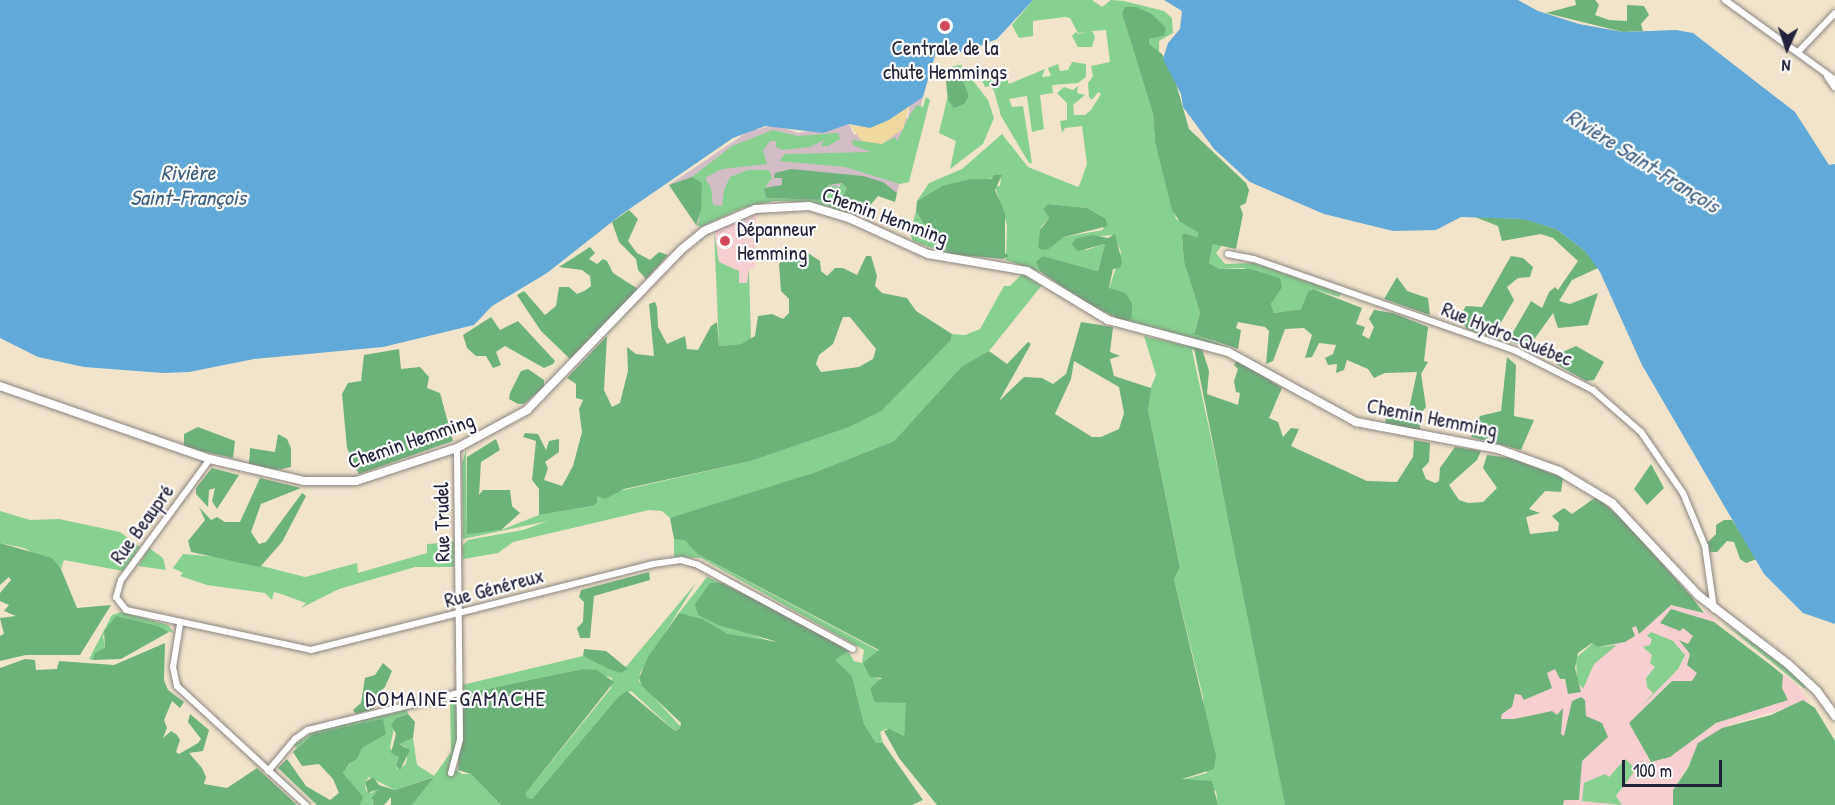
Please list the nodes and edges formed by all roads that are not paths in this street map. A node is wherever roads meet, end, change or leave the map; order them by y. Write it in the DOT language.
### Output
graph roads {
  1 [pos="1726,0"];
  2 [pos="1835,13"];
  3 [pos="1799,51"];
  4 [pos="1827,76"];
  5 [pos="1835,80"];
  6 [pos="1835,88"];
  7 [pos="1228,254"];
  8 [pos="0,386"];
  9 [pos="457,448"];
  10 [pos="210,459"];
  11 [pos="1713,590"];
  12 [pos="1701,597"];
  13 [pos="1714,609"];
  14 [pos="126,610"];
  15 [pos="458,614"];
  16 [pos="180,624"];
  17 [pos="853,649"];
  18 [pos="459,693"];
  19 [pos="1835,716"];
  20 [pos="268,771"];
  21 [pos="451,773"];
  22 [pos="306,805"];
  1 -- 3 [label="street"];
  2 -- 3 [label="street"];
  3 -- 4 [label="street"];
  4 -- 5 [label="street"];
  4 -- 6 [label="street"];
  7 -- 11 [label="street, Rue Hydro-Québec"];
  8 -- 10 [label="street, Chemin Hemming"];
  9 -- 10 [label="street, Chemin Hemming"];
  9 -- 12 [label="street, Chemin Hemming"];
  9 -- 15 [label="street, Rue Trudel"];
  10 -- 14 [label="street, Rue Beaupré"];
  11 -- 12 [label="street"];
  11 -- 13 [label="street, Rue Hydro-Québec"];
  12 -- 13 [label="street, Chemin Hemming"];
  13 -- 19 [label="street, Chemin Hemming"];
  14 -- 16 [label="street, Rue Généreux"];
  15 -- 16 [label="street, Rue Généreux"];
  15 -- 17 [label="street, Rue Généreux"];
  15 -- 18 [label="street, Rue Trudel"];
  16 -- 20 [label="street"];
  18 -- 20 [label="street"];
  18 -- 21 [label="street, Rue Trudel"];
  20 -- 22 [label="street"];
}
